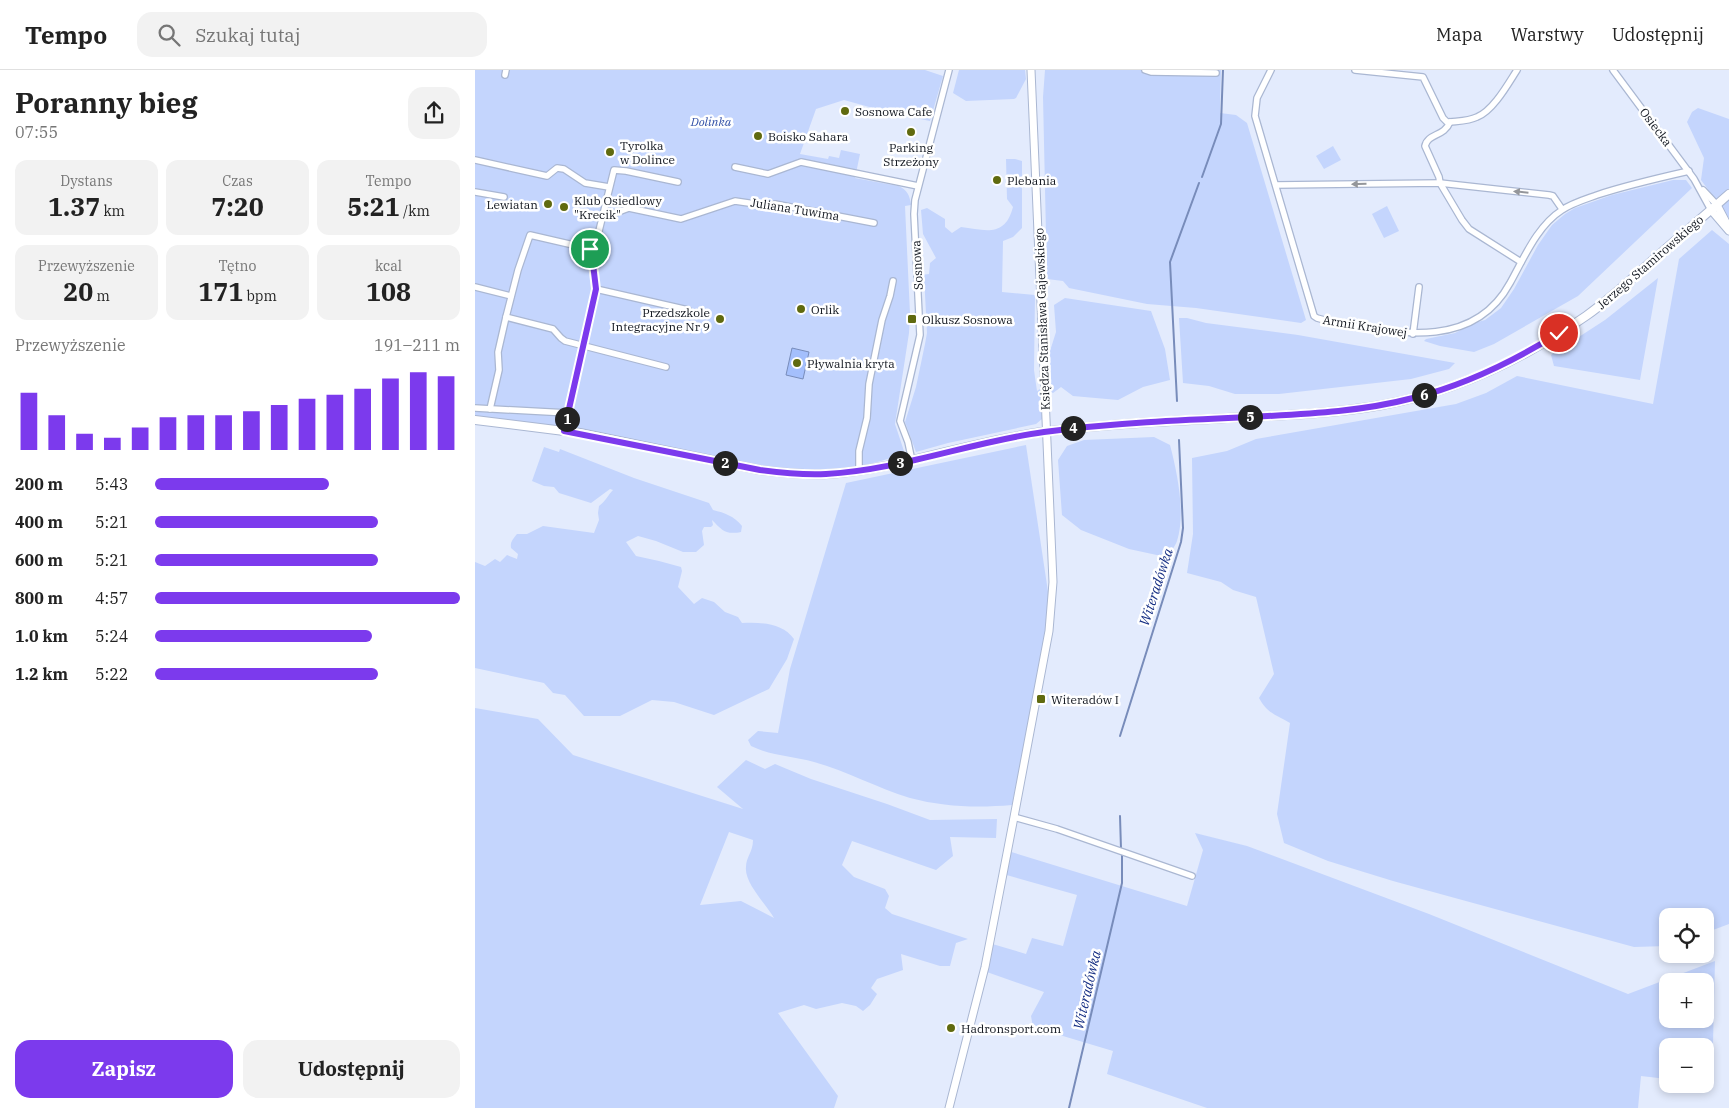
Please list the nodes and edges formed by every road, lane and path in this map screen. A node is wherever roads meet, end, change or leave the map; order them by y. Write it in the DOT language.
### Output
graph roads {
  1 [pos="949,70"];
  2 [pos="1031,70"];
  3 [pos="1145,70"];
  4 [pos="1271,70"];
  5 [pos="1355,70"];
  6 [pos="1517,70"];
  7 [pos="1613,70"];
  8 [pos="1216,73"];
  9 [pos="1450,122"];
  10 [pos="475,160"];
  11 [pos="735,167"];
  12 [pos="1689,171"];
  13 [pos="678,182"];
  14 [pos="1440,183"];
  15 [pos="918,186"];
  16 [pos="1276,186"];
  17 [pos="609,187"];
  18 [pos="475,192"];
  19 [pos="1729,194"];
  20 [pos="504,197"];
  21 [pos="1714,207"];
  22 [pos="1563,209"];
  23 [pos="602,218"];
  24 [pos="873,223"];
  25 [pos="1729,230"];
  26 [pos="595,250"];
  27 [pos="1521,262"];
  28 [pos="893,281"];
  29 [pos="475,287"];
  30 [pos="1419,288"];
  31 [pos="596,289"];
  32 [pos="511,296"];
  33 [pos="688,310"];
  34 [pos="506,317"];
  35 [pos="1413,334"];
  36 [pos="584,345"];
  37 [pos="666,366"];
  38 [pos="475,408"];
  39 [pos="490,409"];
  40 [pos="568,413"];
  41 [pos="475,420"];
  42 [pos="564,431"];
  43 [pos="1047,431"];
  44 [pos="912,461"];
  45 [pos="859,471"];
  46 [pos="1014,818"];
  47 [pos="1192,876"];
  48 [pos="949,1108"];
  1 -- 15 [label="street, Sosnowa"];
  2 -- 43 [label="street, Księdza Stanisława Gajewskiego"];
  3 -- 8 [label="street"];
  4 -- 16 [label="street, Armii Krajowej"];
  5 -- 9 [label="street"];
  6 -- 9 [label="street"];
  7 -- 12 [label="street, Osiecka"];
  9 -- 14 [label="street"];
  10 -- 17 [label="street"];
  11 -- 15 [label="street"];
  12 -- 21 [label="street, Osiecka"];
  12 -- 22 [label="street, Armii Krajowej"];
  13 -- 17 [label="street"];
  14 -- 16 [label="street, one-way"];
  22 -- 14 [label="street, one-way"];
  14 -- 27 [label="street"];
  15 -- 44 [label="street, Sosnowa"];
  16 -- 35 [label="street, Armii Krajowej"];
  17 -- 23 [label="street"];
  18 -- 20 [label="street"];
  19 -- 21 [label="main road, Jerzego Stamirowskiego"];
  21 -- 25 [label="street, Osiecka"];
  21 -- 43 [label="main road, Jerzego Stamirowskiego"];
  22 -- 27 [label="street, Armii Krajowej"];
  23 -- 24 [label="street, Juliana Tuwima"];
  23 -- 26 [label="street"];
  26 -- 31 [label="street"];
  26 -- 32 [label="street"];
  27 -- 35 [label="street, Armii Krajowej"];
  28 -- 45 [label="street, Sosnowa"];
  29 -- 32 [label="street"];
  30 -- 35 [label="street"];
  31 -- 33 [label="street"];
  31 -- 36 [label="street"];
  32 -- 34 [label="street"];
  34 -- 36 [label="street"];
  34 -- 39 [label="street"];
  36 -- 37 [label="street"];
  36 -- 40 [label="street"];
  38 -- 39 [label="street"];
  39 -- 40 [label="street"];
  40 -- 42 [label="street"];
  41 -- 42 [label="main road, Jerzego Stamirowskiego"];
  42 -- 45 [label="main road, Jerzego Stamirowskiego"];
  43 -- 44 [label="main road, Jerzego Stamirowskiego"];
  43 -- 46 [label="street, Księdza Stanisława Gajewskiego"];
  44 -- 45 [label="main road, Jerzego Stamirowskiego"];
  46 -- 47 [label="street"];
  46 -- 48 [label="street, Księdza Stanisława Gajewskiego"];
}
